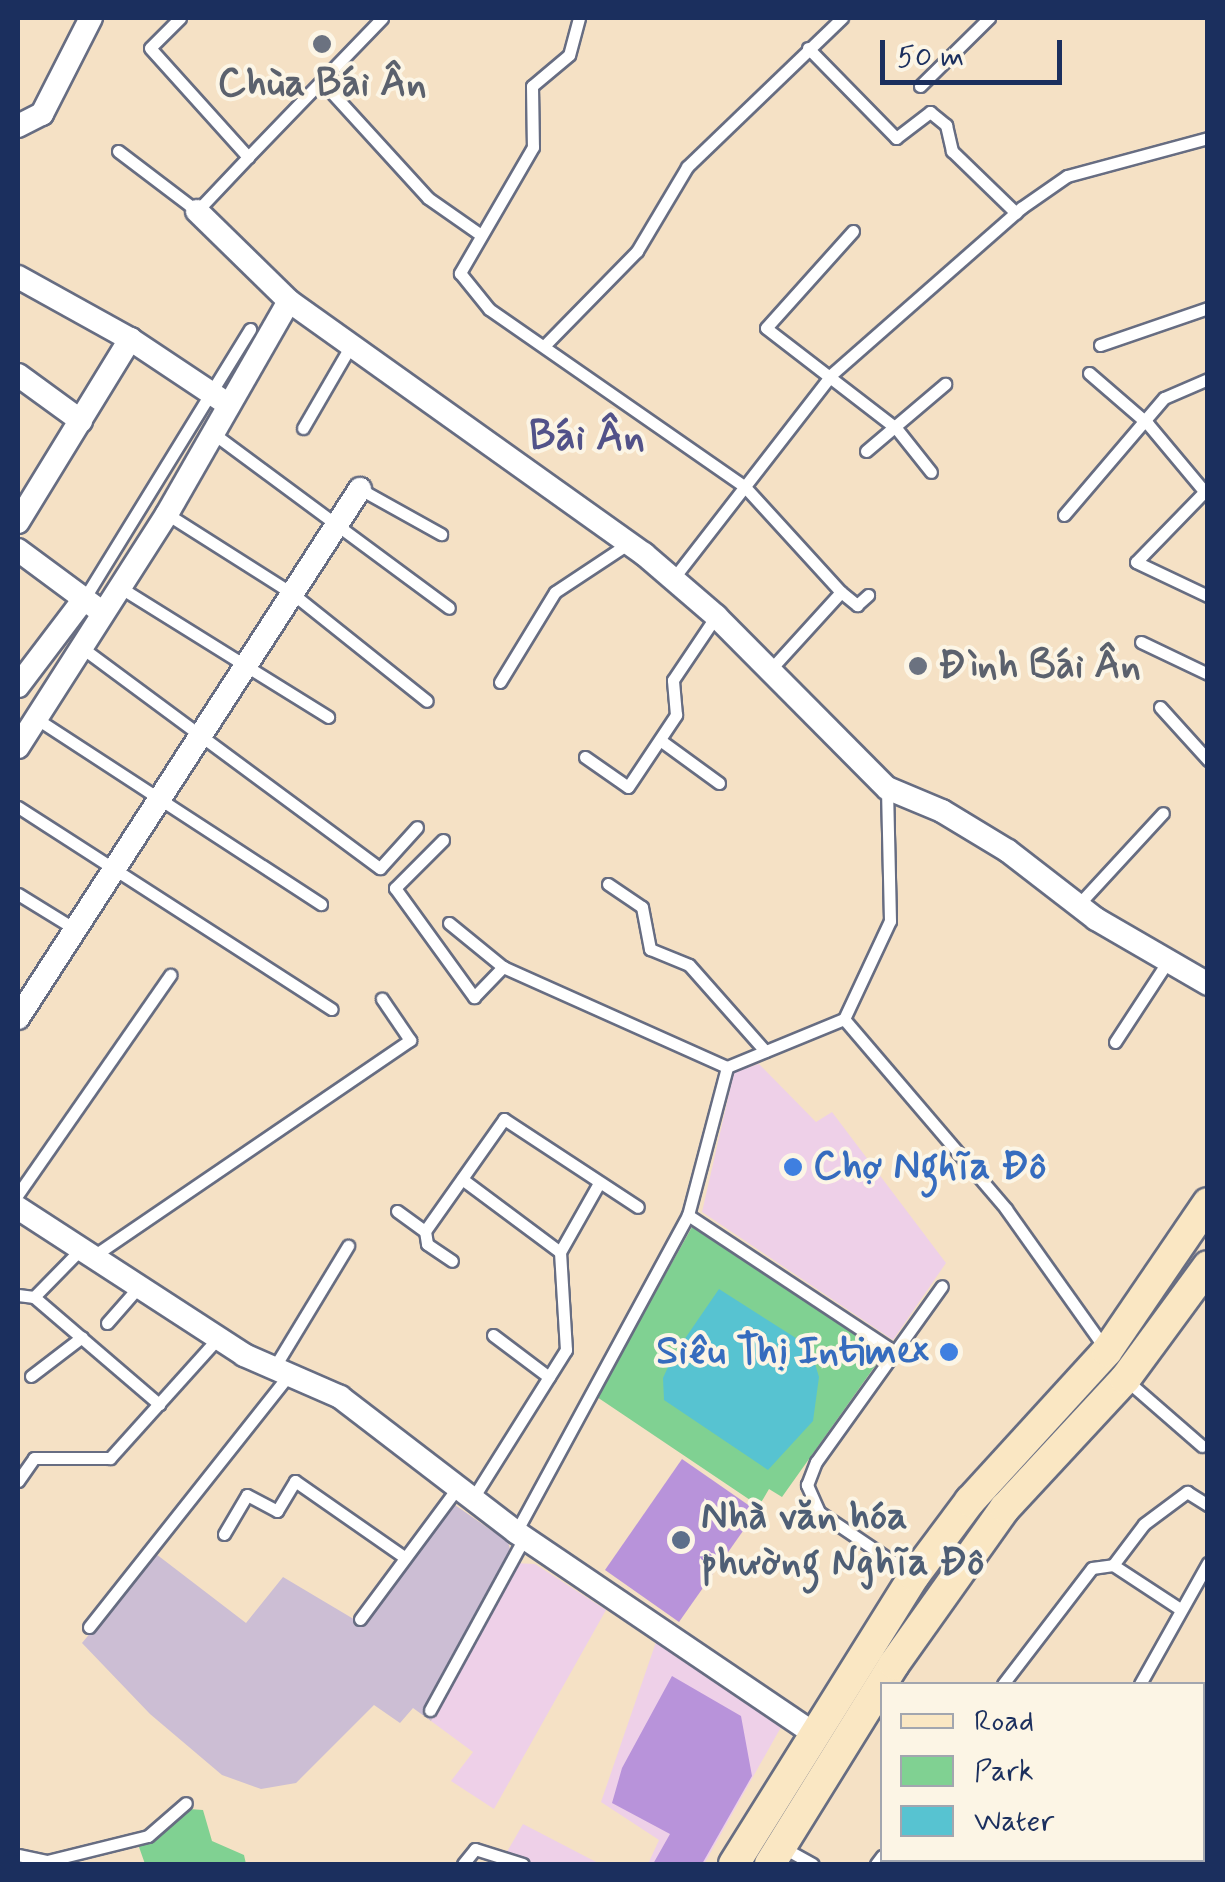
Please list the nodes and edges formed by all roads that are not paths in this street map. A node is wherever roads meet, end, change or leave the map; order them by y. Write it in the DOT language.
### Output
graph roads {
  1 [pos="91,18"];
  2 [pos="180,18"];
  3 [pos="382,18"];
  4 [pos="579,18"];
  5 [pos="842,18"];
  6 [pos="989,18"];
  7 [pos="808,48"];
  8 [pos="324,84"];
  9 [pos="920,86"];
  10 [pos="18,126"];
  11 [pos="1208,138"];
  12 [pos="118,152"];
  13 [pos="248,157"];
  14 [pos="197,211"];
  15 [pos="1016,213"];
  16 [pos="853,231"];
  17 [pos="481,234"];
  18 [pos="18,278"];
  19 [pos="289,301"];
  20 [pos="1208,308"];
  21 [pos="250,329"];
  22 [pos="130,338"];
  23 [pos="544,346"];
  24 [pos="1100,346"];
  25 [pos="350,347"];
  26 [pos="1088,373"];
  27 [pos="832,374"];
  28 [pos="18,375"];
  29 [pos="1208,379"];
  30 [pos="946,384"];
  31 [pos="220,399"];
  32 [pos="81,421"];
  33 [pos="1148,424"];
  34 [pos="303,428"];
  35 [pos="896,428"];
  36 [pos="214,434"];
  37 [pos="866,452"];
  38 [pos="932,472"];
  39 [pos="745,487"];
  40 [pos="360,489"];
  41 [pos="1205,490"];
  42 [pos="168,514"];
  43 [pos="1064,515"];
  44 [pos="18,522"];
  45 [pos="339,523"];
  46 [pos="441,534"];
  47 [pos="629,543"];
  48 [pos="18,550"];
  49 [pos="673,579"];
  50 [pos="121,588"];
  51 [pos="842,592"];
  52 [pos="293,594"];
  53 [pos="868,595"];
  54 [pos="1208,596"];
  55 [pos="84,599"];
  56 [pos="449,608"];
  57 [pos="105,614"];
  58 [pos="716,616"];
  59 [pos="1142,642"];
  60 [pos="84,650"];
  61 [pos="244,669"];
  62 [pos="770,670"];
  63 [pos="1208,674"];
  64 [pos="500,682"];
  65 [pos="18,686"];
  66 [pos="427,700"];
  67 [pos="1160,706"];
  68 [pos="328,717"];
  69 [pos="36,719"];
  70 [pos="204,732"];
  71 [pos="660,740"];
  72 [pos="18,748"];
  73 [pos="585,757"];
  74 [pos="1208,760"];
  75 [pos="719,783"];
  76 [pos="887,788"];
  77 [pos="161,797"];
  78 [pos="18,807"];
  79 [pos="1163,813"];
  80 [pos="417,827"];
  81 [pos="443,840"];
  82 [pos="112,872"];
  83 [pos="608,884"];
  84 [pos="18,894"];
  85 [pos="322,904"];
  86 [pos="1078,905"];
  87 [pos="449,924"];
  88 [pos="76,929"];
  89 [pos="1168,961"];
  90 [pos="504,968"];
  91 [pos="170,975"];
  92 [pos="1208,984"];
  93 [pos="382,999"];
  94 [pos="22,1003"];
  95 [pos="332,1009"];
  96 [pos="844,1018"];
  97 [pos="1114,1042"];
  98 [pos="765,1051"];
  99 [pos="727,1067"];
  100 [pos="462,1179"];
  101 [pos="599,1183"];
  102 [pos="18,1194"];
  103 [pos="1208,1203"];
  104 [pos="638,1207"];
  105 [pos="18,1208"];
  106 [pos="397,1211"];
  107 [pos="688,1215"];
  108 [pos="425,1231"];
  109 [pos="348,1246"];
  110 [pos="560,1252"];
  111 [pos="83,1256"];
  112 [pos="452,1261"];
  113 [pos="1202,1284"];
  114 [pos="942,1286"];
  115 [pos="136,1290"];
  116 [pos="18,1295"];
  117 [pos="34,1297"];
  118 [pos="107,1322"];
  119 [pos="493,1336"];
  120 [pos="82,1338"];
  121 [pos="218,1340"];
  122 [pos="1107,1351"];
  123 [pos="895,1352"];
  124 [pos="281,1372"];
  125 [pos="31,1376"];
  126 [pos="549,1376"];
  127 [pos="1125,1379"];
  128 [pos="1073,1390"];
  129 [pos="159,1404"];
  130 [pos="1096,1412"];
  131 [pos="1202,1446"];
  132 [pos="18,1481"];
  133 [pos="466,1493"];
  134 [pos="1208,1505"];
  135 [pos="224,1534"];
  136 [pos="520,1534"];
  137 [pos="404,1557"];
  138 [pos="1208,1563"];
  139 [pos="1113,1565"];
  140 [pos="914,1576"];
  141 [pos="1180,1609"];
  142 [pos="360,1619"];
  143 [pos="89,1627"];
  144 [pos="868,1646"];
  145 [pos="894,1664"];
  146 [pos="883,1682"];
  147 [pos="1005,1682"];
  148 [pos="1141,1682"];
  149 [pos="880,1687"];
  150 [pos="430,1710"];
  151 [pos="813,1733"];
  152 [pos="186,1803"];
  153 [pos="18,1855"];
  154 [pos="776,1856"];
  155 [pos="47,1863"];
  156 [pos="739,1863"];
  157 [pos="463,1864"];
  158 [pos="523,1864"];
  159 [pos="812,1864"];
  1 -- 10 [label="street"];
  2 -- 13 [label="lane"];
  3 -- 8 [label="lane"];
  4 -- 17 [label="lane"];
  5 -- 7 [label="lane"];
  6 -- 9 [label="lane"];
  7 -- 15 [label="lane"];
  7 -- 23 [label="lane"];
  8 -- 13 [label="lane"];
  8 -- 17 [label="lane"];
  11 -- 15 [label="lane"];
  12 -- 14 [label="lane"];
  13 -- 14 [label="lane"];
  14 -- 19 [label="street"];
  15 -- 27 [label="lane"];
  16 -- 27 [label="lane"];
  17 -- 23 [label="lane"];
  18 -- 22 [label="street"];
  19 -- 25 [label="street"];
  19 -- 31 [label="street"];
  20 -- 24 [label="lane"];
  21 -- 31 [label="lane"];
  22 -- 31 [label="street"];
  22 -- 32 [label="street"];
  23 -- 39 [label="lane"];
  25 -- 34 [label="lane"];
  25 -- 47 [label="street"];
  26 -- 33 [label="lane"];
  27 -- 35 [label="lane"];
  27 -- 39 [label="lane"];
  28 -- 32 [label="street"];
  29 -- 33 [label="lane"];
  30 -- 35 [label="lane"];
  31 -- 36 [label="street"];
  31 -- 55 [label="lane"];
  32 -- 44 [label="street"];
  33 -- 41 [label="lane"];
  33 -- 43 [label="lane"];
  35 -- 37 [label="lane"];
  35 -- 38 [label="lane"];
  36 -- 42 [label="street"];
  36 -- 45 [label="lane"];
  39 -- 49 [label="lane"];
  39 -- 51 [label="lane"];
  40 -- 45 [label="street"];
  40 -- 46 [label="lane"];
  41 -- 54 [label="lane"];
  42 -- 50 [label="street"];
  42 -- 52 [label="lane"];
  45 -- 52 [label="street"];
  45 -- 56 [label="lane"];
  47 -- 49 [label="street"];
  47 -- 64 [label="lane"];
  48 -- 55 [label="street"];
  49 -- 58 [label="street"];
  50 -- 57 [label="street"];
  50 -- 61 [label="lane"];
  51 -- 53 [label="lane"];
  51 -- 62 [label="lane"];
  52 -- 61 [label="street"];
  52 -- 66 [label="lane"];
  55 -- 57 [label="street"];
  55 -- 65 [label="street"];
  57 -- 60 [label="street"];
  58 -- 62 [label="street"];
  58 -- 71 [label="lane"];
  59 -- 63 [label="lane"];
  60 -- 69 [label="street"];
  60 -- 70 [label="lane"];
  61 -- 68 [label="lane"];
  61 -- 70 [label="street"];
  62 -- 76 [label="street"];
  67 -- 74 [label="lane"];
  69 -- 72 [label="street"];
  69 -- 77 [label="lane"];
  70 -- 77 [label="street"];
  70 -- 80 [label="lane"];
  71 -- 73 [label="lane"];
  71 -- 75 [label="lane"];
  76 -- 86 [label="street"];
  76 -- 96 [label="lane"];
  77 -- 82 [label="street"];
  77 -- 85 [label="lane"];
  78 -- 82 [label="lane"];
  79 -- 86 [label="lane"];
  81 -- 90 [label="lane"];
  82 -- 88 [label="street"];
  82 -- 95 [label="lane"];
  83 -- 98 [label="lane"];
  84 -- 88 [label="lane"];
  86 -- 89 [label="street"];
  87 -- 90 [label="lane"];
  88 -- 94 [label="street"];
  89 -- 92 [label="street"];
  89 -- 97 [label="lane"];
  90 -- 99 [label="lane"];
  91 -- 102 [label="lane"];
  93 -- 111 [label="lane"];
  96 -- 98 [label="lane"];
  96 -- 122 [label="lane"];
  98 -- 99 [label="lane"];
  99 -- 107 [label="lane"];
  100 -- 101 [label="lane"];
  100 -- 108 [label="lane"];
  100 -- 110 [label="lane"];
  101 -- 104 [label="lane"];
  101 -- 110 [label="lane"];
  103 -- 122 [label="main road"];
  105 -- 111 [label="street"];
  106 -- 108 [label="lane"];
  107 -- 123 [label="lane"];
  107 -- 136 [label="lane"];
  108 -- 112 [label="lane"];
  109 -- 124 [label="lane"];
  110 -- 126 [label="lane"];
  111 -- 115 [label="street"];
  111 -- 117 [label="lane"];
  113 -- 127 [label="main road"];
  114 -- 123 [label="lane"];
  115 -- 118 [label="lane"];
  115 -- 121 [label="street"];
  116 -- 117 [label="lane"];
  117 -- 120 [label="lane"];
  119 -- 126 [label="lane"];
  120 -- 125 [label="lane"];
  120 -- 129 [label="lane"];
  121 -- 124 [label="street"];
  121 -- 129 [label="lane"];
  122 -- 128 [label="main road"];
  123 -- 140 [label="lane"];
  124 -- 133 [label="street"];
  124 -- 143 [label="lane"];
  126 -- 133 [label="lane"];
  127 -- 130 [label="main road"];
  127 -- 131 [label="lane"];
  128 -- 130 [label="main road"];
  128 -- 140 [label="main road"];
  129 -- 132 [label="lane"];
  130 -- 145 [label="main road"];
  133 -- 136 [label="street"];
  133 -- 137 [label="lane"];
  134 -- 139 [label="lane"];
  135 -- 137 [label="lane"];
  136 -- 150 [label="lane"];
  136 -- 151 [label="street"];
  137 -- 142 [label="lane"];
  138 -- 141 [label="lane"];
  139 -- 141 [label="lane"];
  139 -- 147 [label="lane"];
  140 -- 144 [label="main road"];
  141 -- 148 [label="lane"];
  144 -- 145 [label="main road"];
  144 -- 151 [label="main road"];
  145 -- 146 [label="main road"];
  149 -- 154 [label="main road"];
  151 -- 156 [label="main road"];
  152 -- 155 [label="lane"];
  153 -- 155 [label="lane"];
  154 -- 159 [label="lane"];
  157 -- 158 [label="lane"];
}
